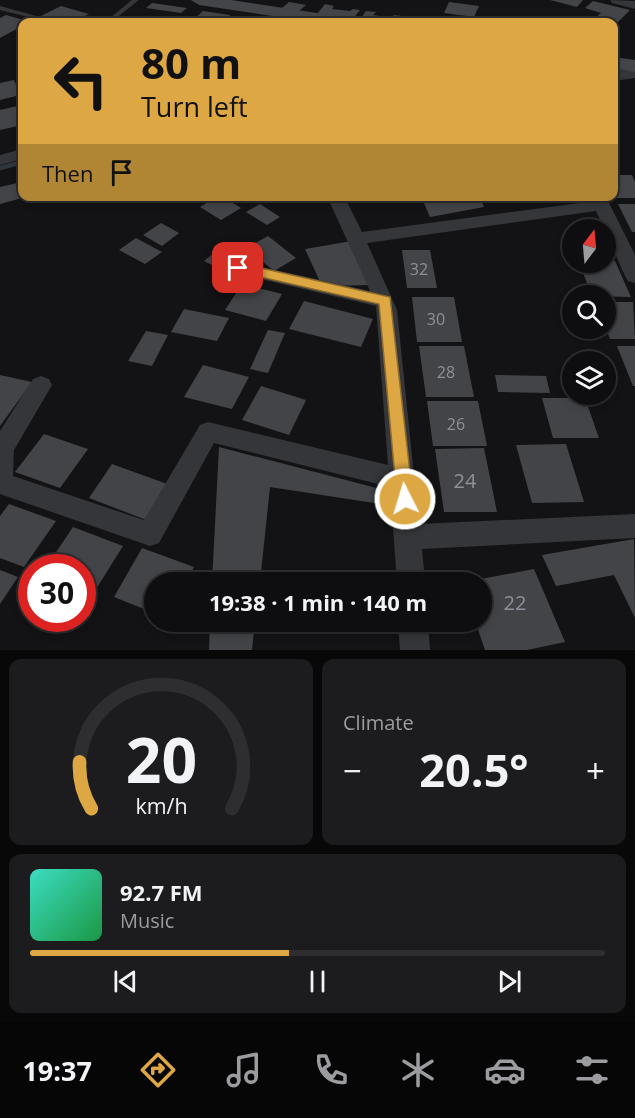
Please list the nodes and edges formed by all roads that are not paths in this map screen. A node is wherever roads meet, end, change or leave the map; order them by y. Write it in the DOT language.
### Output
graph roads {
  1 [pos="136,0"];
  2 [pos="199,0"];
  3 [pos="616,0"];
  4 [pos="635,5"];
  5 [pos="0,8"];
  6 [pos="38,18"];
  7 [pos="113,18"];
  8 [pos="316,18"];
  9 [pos="18,155"];
  10 [pos="0,160"];
  11 [pos="338,201"];
  12 [pos="601,201"];
  13 [pos="357,239"];
  14 [pos="238,268"];
  15 [pos="635,276"];
  16 [pos="385,301"];
  17 [pos="41,385"];
  18 [pos="403,479"];
  19 [pos="0,483"];
  20 [pos="635,526"];
  21 [pos="408,537"];
  22 [pos="410,572"];
  23 [pos="414,632"];
  24 [pos="415,650"];
  1 -- 7 [label="lane"];
  2 -- 8 [label="main road"];
  3 -- 4 [label="street"];
  5 -- 6 [label="lane"];
  9 -- 10 [label="street"];
  11 -- 13 [label="street"];
  12 -- 13 [label="street"];
  12 -- 15 [label="street"];
  13 -- 16 [label="street"];
  14 -- 16 [label="street"];
  16 -- 18 [label="street"];
  17 -- 19 [label="street"];
  18 -- 19 [label="street"];
  18 -- 21 [label="street"];
  20 -- 21 [label="street"];
  21 -- 22 [label="street"];
  23 -- 24 [label="street"];
}
